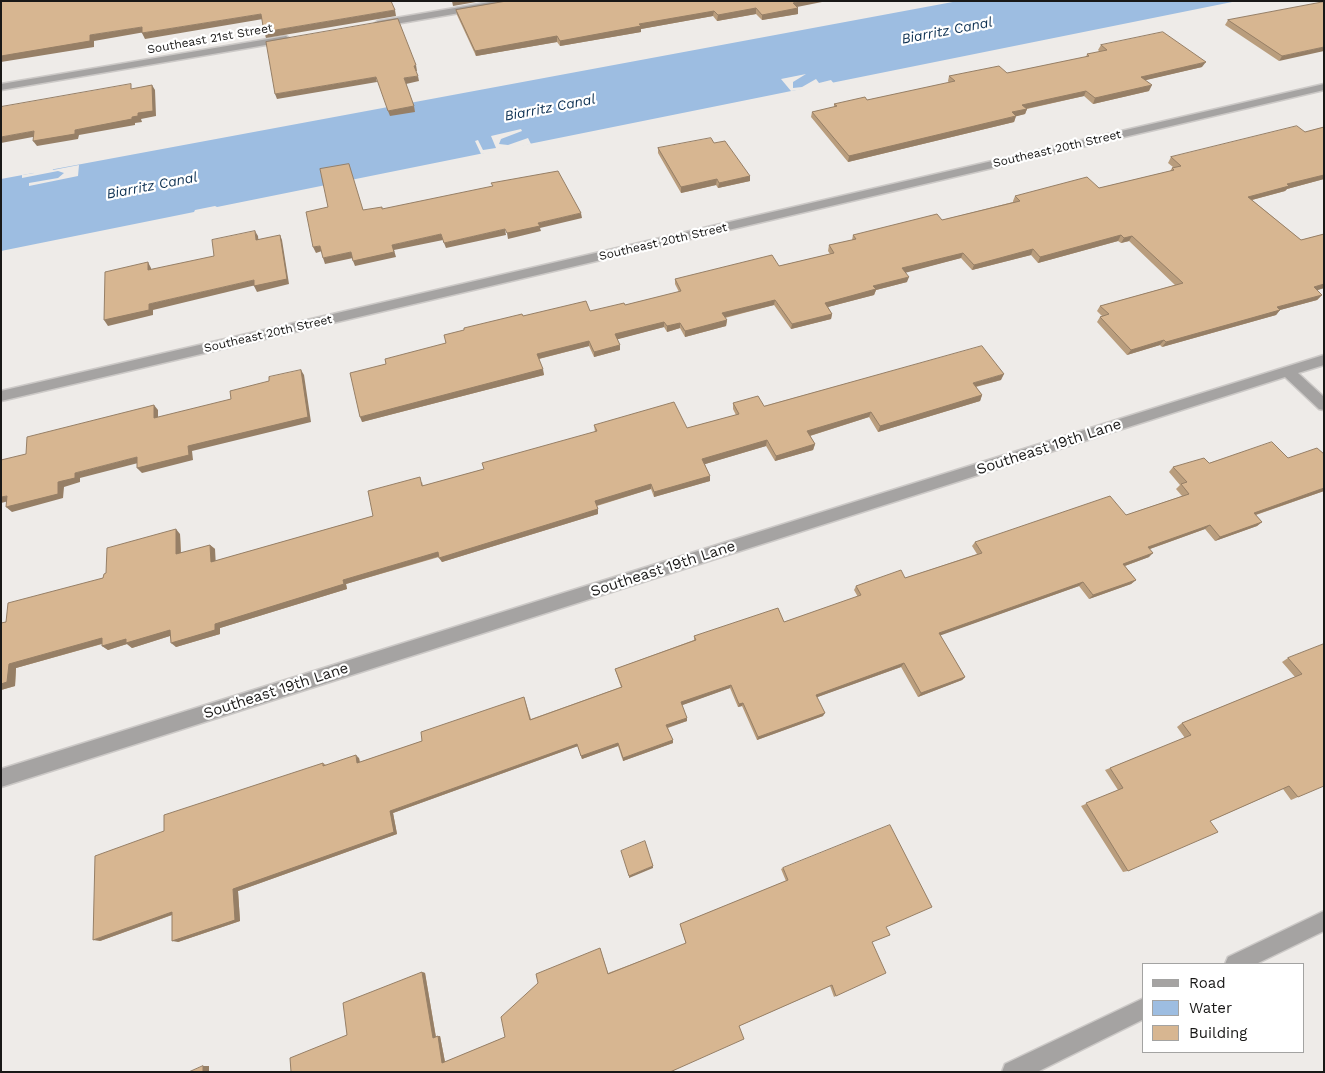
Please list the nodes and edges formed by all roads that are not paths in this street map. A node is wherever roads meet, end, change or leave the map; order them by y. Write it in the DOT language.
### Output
graph roads {
  1 [pos="512,1"];
  2 [pos="369,26"];
  3 [pos="294,38"];
  4 [pos="1,87"];
  5 [pos="1324,87"];
  6 [pos="1324,360"];
  7 [pos="1288,372"];
  8 [pos="1,396"];
  9 [pos="1324,405"];
  10 [pos="1,778"];
  11 [pos="1324,921"];
  12 [pos="1237,963"];
  13 [pos="1142,1009"];
  14 [pos="1013,1072"];
  1 -- 2 [label="street"];
  3 -- 4 [label="street, Southeast 21st Street"];
  5 -- 8 [label="street, Southeast 20th Street"];
  6 -- 7 [label="street, Southeast 19th Lane"];
  7 -- 9 [label="street"];
  7 -- 10 [label="street, Southeast 19th Lane"];
  11 -- 12 [label="street"];
  13 -- 14 [label="street"];
}
